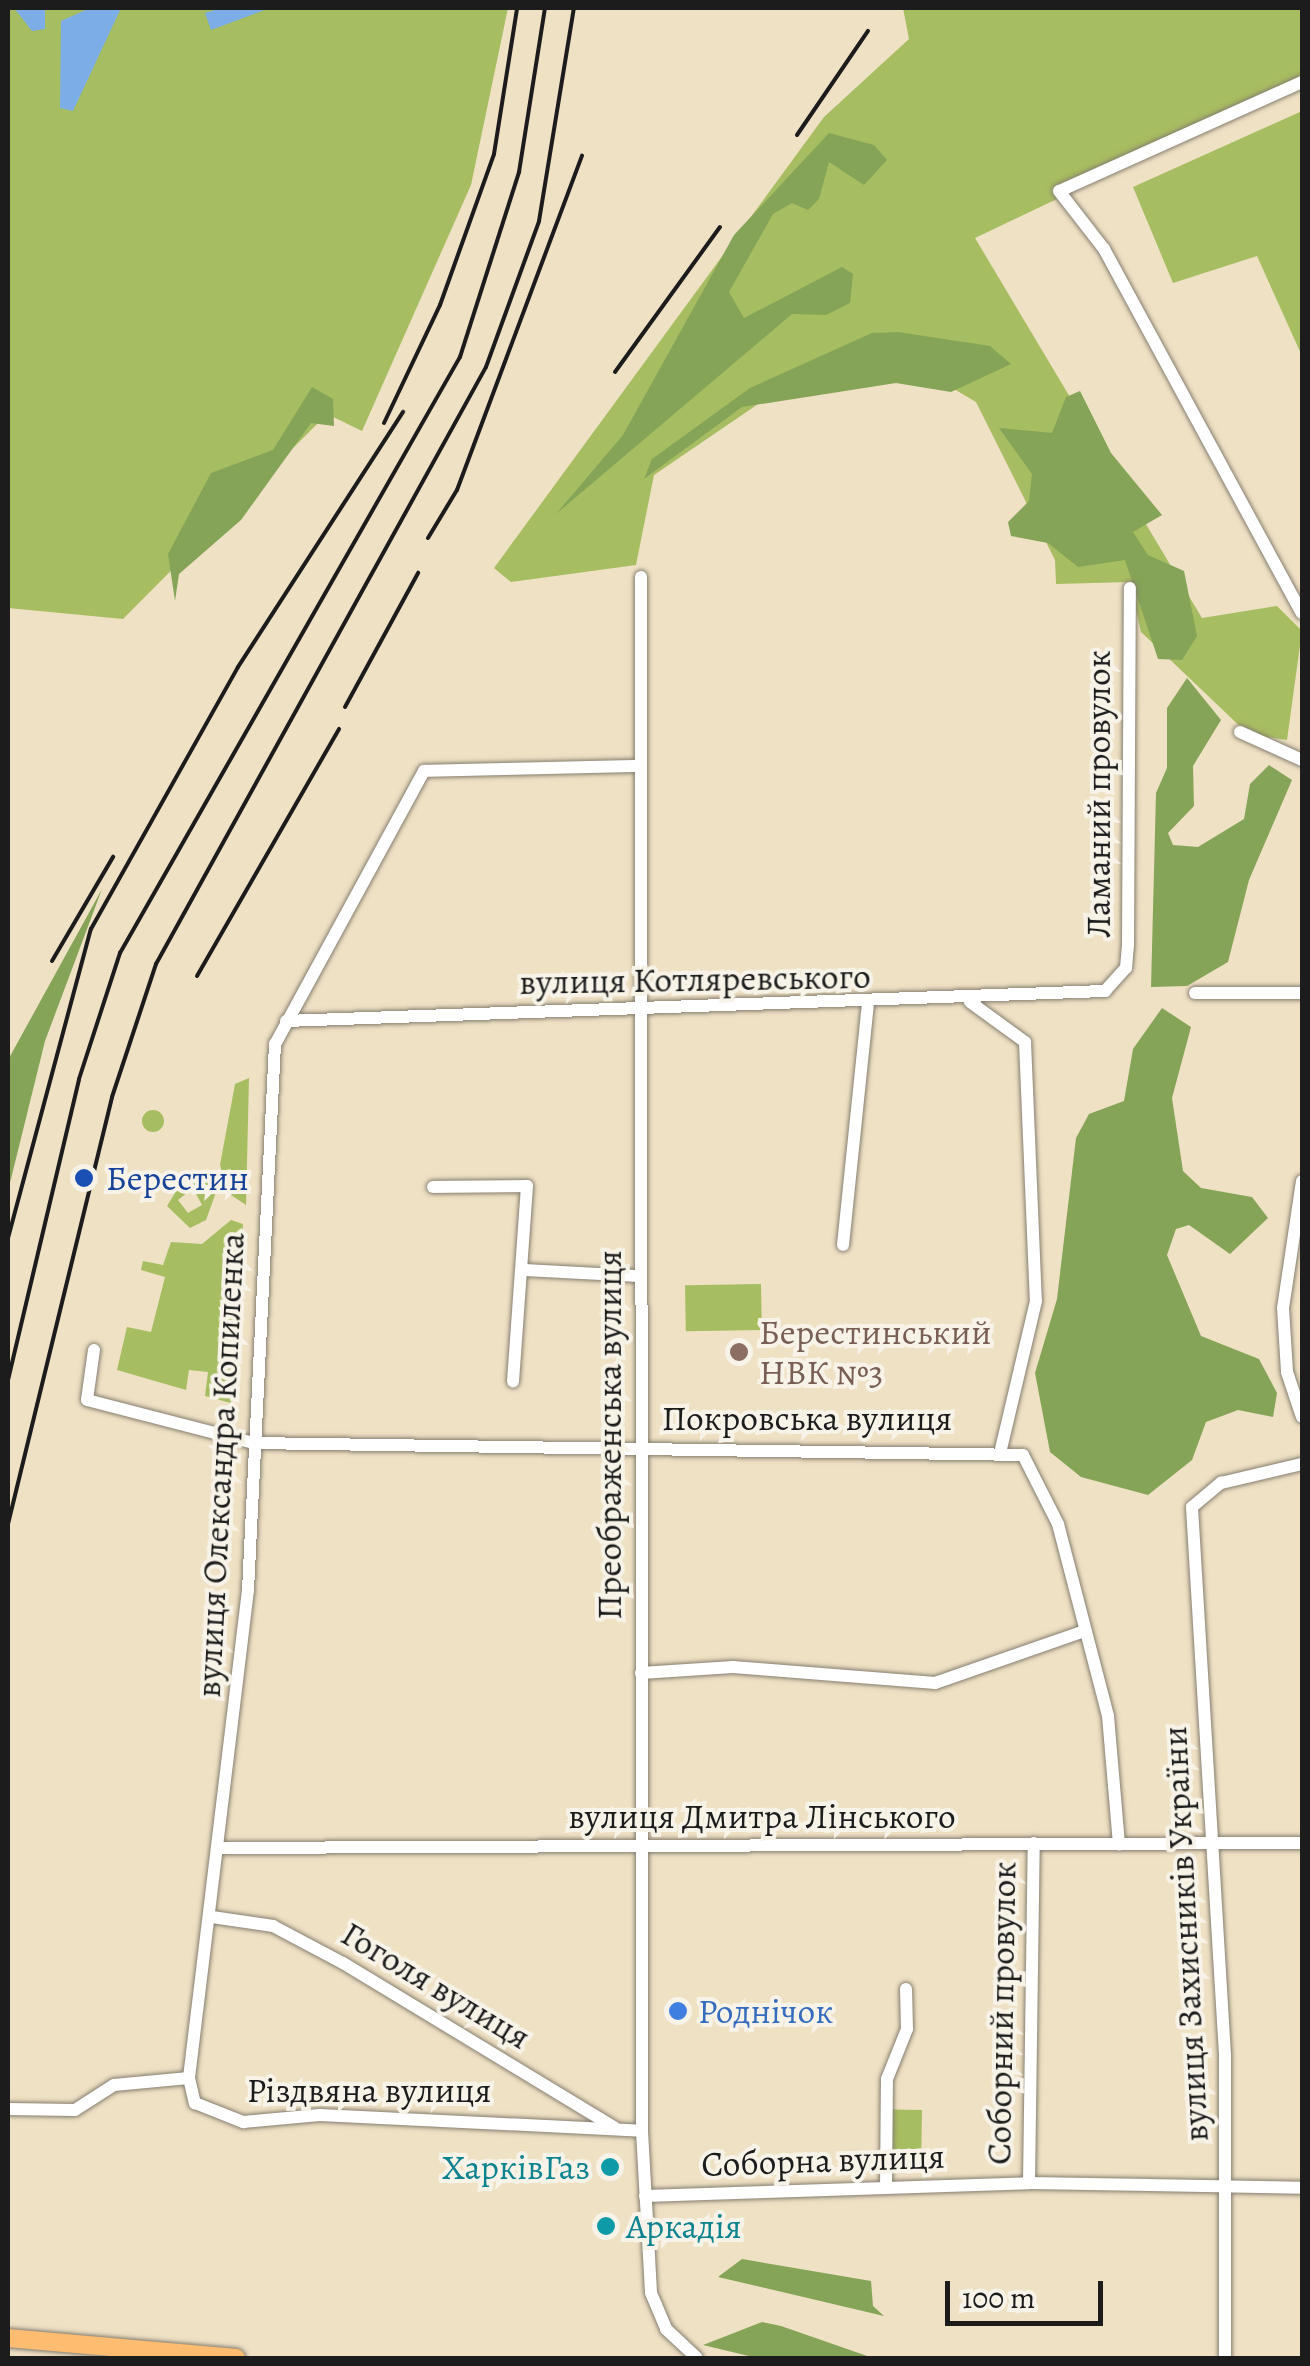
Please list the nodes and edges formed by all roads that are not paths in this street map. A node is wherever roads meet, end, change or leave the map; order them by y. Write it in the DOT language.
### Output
graph roads {
  1 [pos="1302,82"];
  2 [pos="641,577"];
  3 [pos="1130,588"];
  4 [pos="1302,613"];
  5 [pos="1240,732"];
  6 [pos="1302,760"];
  7 [pos="638,766"];
  8 [pos="1105,991"];
  9 [pos="1195,993"];
  10 [pos="1302,993"];
  11 [pos="967,1000"];
  12 [pos="868,1005"];
  13 [pos="635,1010"];
  14 [pos="286,1021"];
  15 [pos="1302,1180"];
  16 [pos="433,1188"];
  17 [pos="843,1245"];
  18 [pos="526,1270"];
  19 [pos="638,1276"];
  20 [pos="94,1350"];
  21 [pos="514,1382"];
  22 [pos="1302,1418"];
  23 [pos="253,1443"];
  24 [pos="640,1447"];
  25 [pos="1001,1449"];
  26 [pos="1302,1464"];
  27 [pos="1084,1630"];
  28 [pos="641,1673"];
  29 [pos="1034,1843"];
  30 [pos="1302,1843"];
  31 [pos="1214,1844"];
  32 [pos="1119,1845"];
  33 [pos="222,1848"];
  34 [pos="641,1850"];
  35 [pos="212,1917"];
  36 [pos="906,1989"];
  37 [pos="189,2078"];
  38 [pos="8,2110"];
  39 [pos="619,2130"];
  40 [pos="642,2131"];
  41 [pos="1030,2183"];
  42 [pos="886,2188"];
  43 [pos="1226,2188"];
  44 [pos="1302,2188"];
  45 [pos="645,2196"];
  46 [pos="8,2338"];
  47 [pos="236,2358"];
  48 [pos="697,2358"];
  49 [pos="1225,2358"];
  1 -- 4 [label="street"];
  2 -- 7 [label="street, Преображенська вулиця"];
  3 -- 8 [label="street, Ламаний провулок"];
  5 -- 6 [label="street"];
  7 -- 13 [label="street, Преображенська вулиця"];
  7 -- 14 [label="street, вулиця Олександра Копиленка"];
  8 -- 11 [label="street, вулиця Котляревського"];
  9 -- 10 [label="street"];
  11 -- 12 [label="street, вулиця Котляревського"];
  11 -- 25 [label="street"];
  12 -- 13 [label="street, вулиця Котляревського"];
  12 -- 17 [label="street"];
  13 -- 14 [label="street, вулиця Котляревського"];
  13 -- 19 [label="street, Преображенська вулиця"];
  14 -- 23 [label="street, вулиця Олександра Копиленка"];
  15 -- 22 [label="street"];
  16 -- 18 [label="street"];
  18 -- 19 [label="street"];
  18 -- 21 [label="street"];
  19 -- 24 [label="street, Преображенська вулиця"];
  20 -- 23 [label="street, Покровська вулиця"];
  23 -- 24 [label="street, Покровська вулиця"];
  23 -- 33 [label="street, вулиця Олександра Копиленка"];
  24 -- 25 [label="street, Покровська вулиця"];
  24 -- 28 [label="street, Преображенська вулиця"];
  25 -- 27 [label="street"];
  26 -- 31 [label="street, вулиця Захисників України"];
  27 -- 28 [label="street"];
  27 -- 32 [label="street"];
  28 -- 34 [label="street, Преображенська вулиця"];
  29 -- 32 [label="street, вулиця Дмитра Лінського"];
  29 -- 34 [label="street, вулиця Дмитра Лінського"];
  29 -- 41 [label="street, Соборний провулок"];
  30 -- 31 [label="street, вулиця Дмитра Лінського"];
  31 -- 32 [label="street, вулиця Дмитра Лінського"];
  31 -- 43 [label="street, вулиця Захисників України"];
  33 -- 34 [label="street, вулиця Дмитра Лінського"];
  33 -- 35 [label="street, вулиця Олександра Копиленка"];
  34 -- 40 [label="street, Преображенська вулиця"];
  35 -- 37 [label="street, вулиця Олександра Копиленка"];
  35 -- 39 [label="street, Гоголя вулиця"];
  36 -- 42 [label="street"];
  37 -- 38 [label="street"];
  37 -- 39 [label="street, Різдвяна вулиця"];
  39 -- 40 [label="street, Різдвяна вулиця"];
  40 -- 45 [label="street, Преображенська вулиця"];
  41 -- 42 [label="street, Соборна вулиця"];
  41 -- 43 [label="street, Соборна вулиця"];
  42 -- 45 [label="street, Соборна вулиця"];
  43 -- 44 [label="street, Соборна вулиця"];
  43 -- 49 [label="street, вулиця Захисників України"];
  45 -- 48 [label="street, Преображенська вулиця"];
  46 -- 47 [label="highway"];
}
